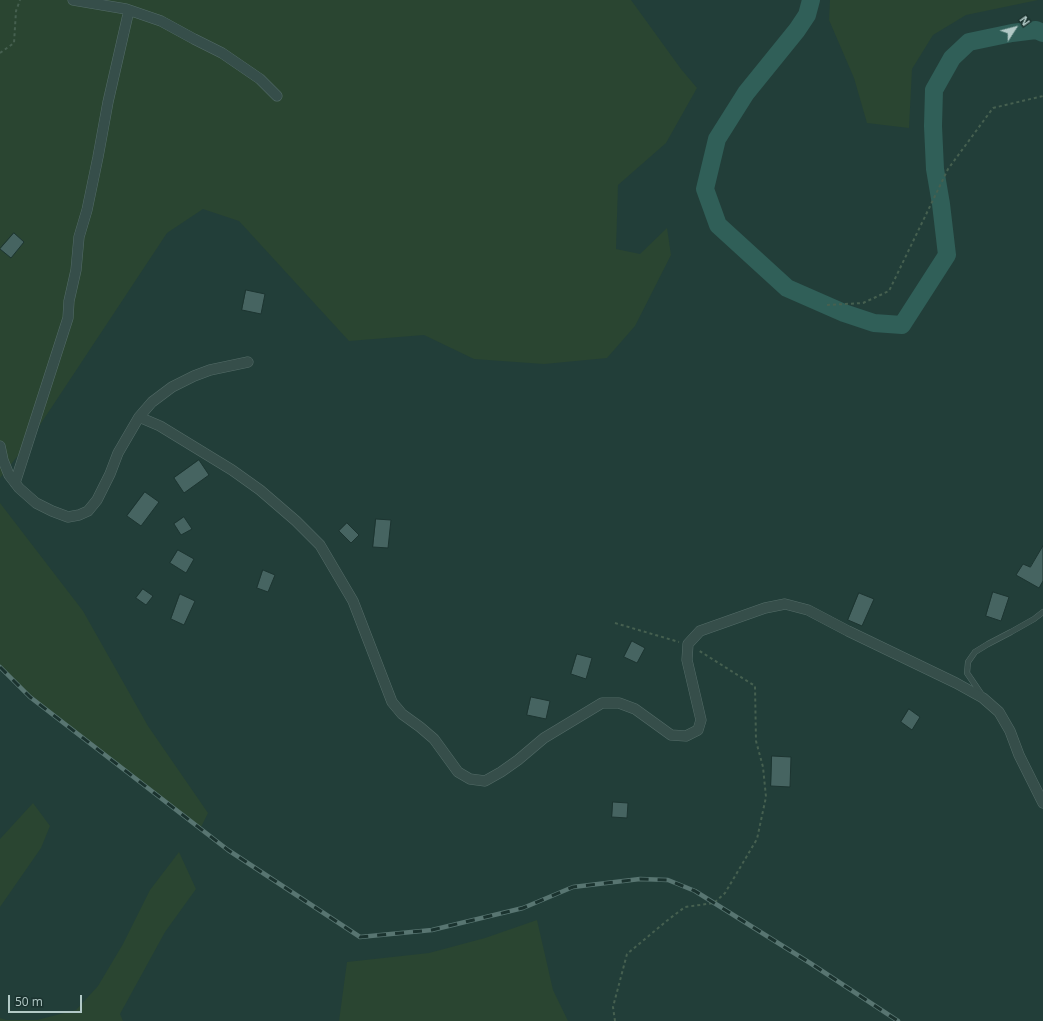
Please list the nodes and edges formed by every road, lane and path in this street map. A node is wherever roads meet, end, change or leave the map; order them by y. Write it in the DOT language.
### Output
graph roads {
  1 [pos="20,0"];
  2 [pos="73,0"];
  3 [pos="129,10"];
  4 [pos="0,53"];
  5 [pos="277,96"];
  6 [pos="1043,96"];
  7 [pos="827,305"];
  8 [pos="248,362"];
  9 [pos="139,418"];
  10 [pos="0,446"];
  11 [pos="15,483"];
  12 [pos="1043,612"];
  13 [pos="615,623"];
  14 [pos="688,644"];
  15 [pos="983,698"];
  16 [pos="1043,803"];
  17 [pos="615,1021"];
  1 -- 4 [label="path"];
  2 -- 3 [label="street"];
  3 -- 5 [label="street"];
  3 -- 11 [label="street"];
  6 -- 7 [label="path"];
  8 -- 9 [label="street"];
  9 -- 11 [label="street"];
  9 -- 14 [label="street"];
  10 -- 11 [label="street"];
  12 -- 15 [label="lane"];
  13 -- 14 [label="path"];
  14 -- 15 [label="street"];
  14 -- 17 [label="path"];
  15 -- 16 [label="street"];
}
